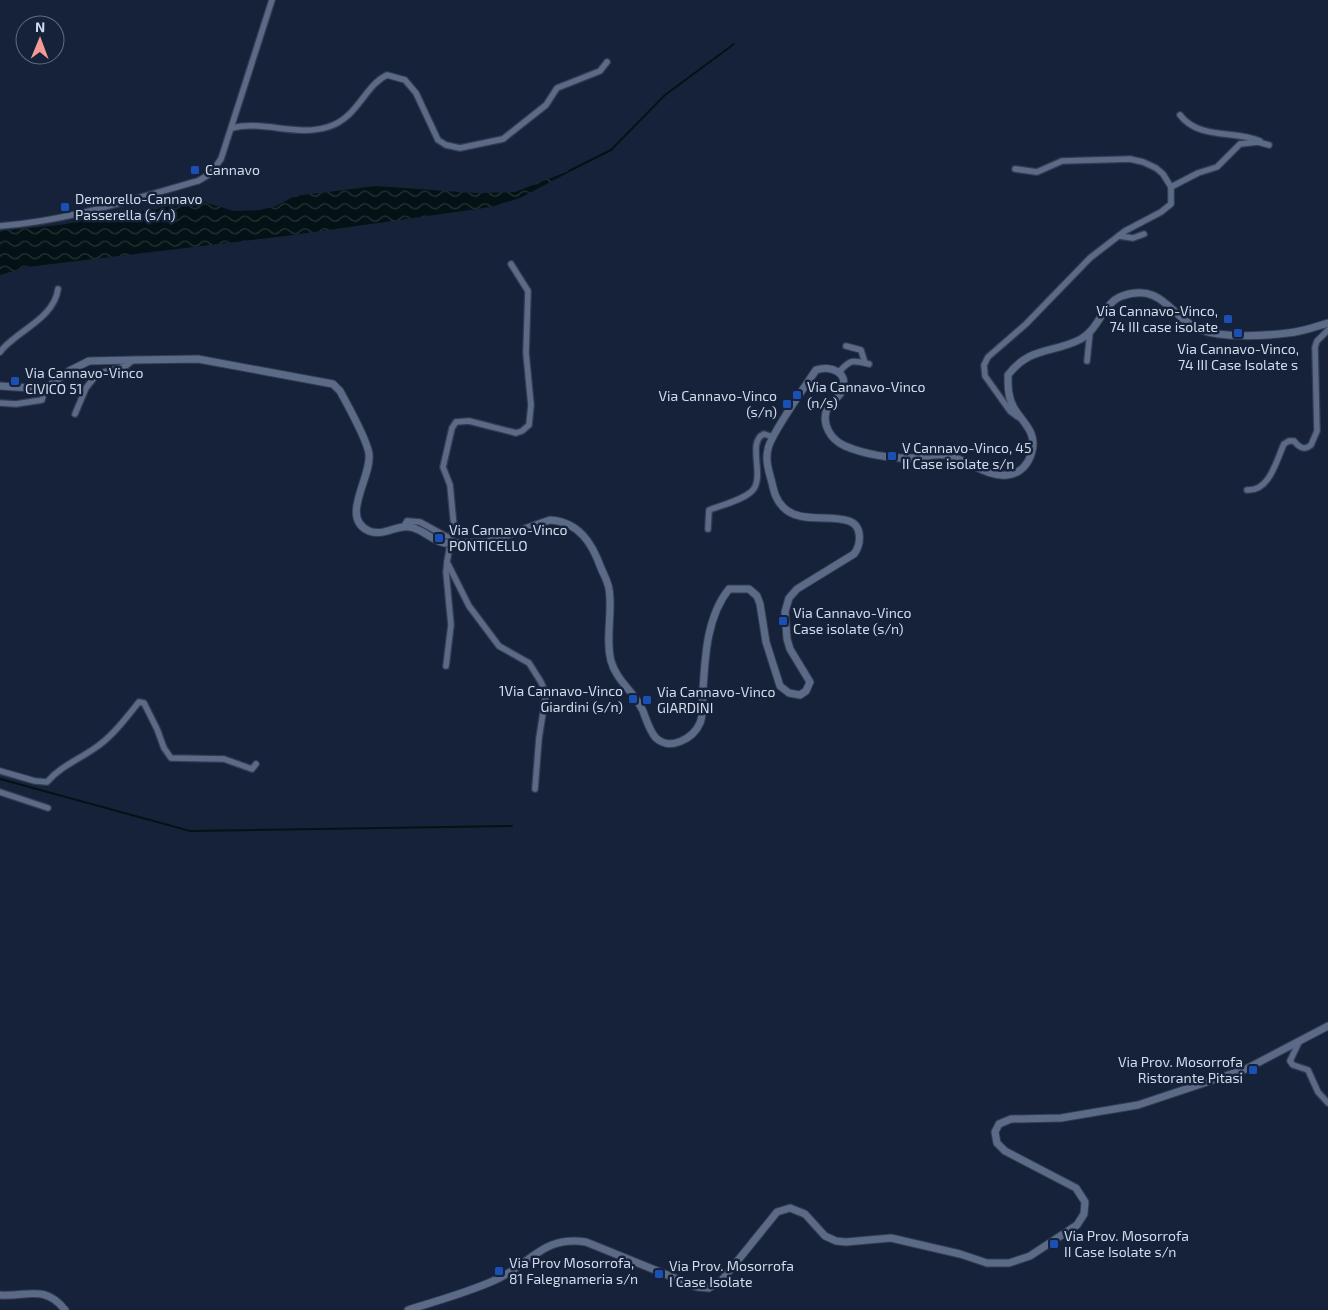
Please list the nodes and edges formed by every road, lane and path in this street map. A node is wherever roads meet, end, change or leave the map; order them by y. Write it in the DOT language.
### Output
graph roads {
  1 [pos="272,0"];
  2 [pos="607,62"];
  3 [pos="1180,115"];
  4 [pos="232,128"];
  5 [pos="1015,169"];
  6 [pos="1171,187"];
  7 [pos="0,226"];
  8 [pos="1144,234"];
  9 [pos="1119,236"];
  10 [pos="512,264"];
  11 [pos="58,289"];
  12 [pos="1328,323"];
  13 [pos="1328,330"];
  14 [pos="1090,332"];
  15 [pos="846,346"];
  16 [pos="0,352"];
  17 [pos="134,360"];
  18 [pos="1087,361"];
  19 [pos="840,372"];
  20 [pos="0,386"];
  21 [pos="45,390"];
  22 [pos="0,403"];
  23 [pos="76,414"];
  24 [pos="1027,425"];
  25 [pos="773,438"];
  26 [pos="1247,490"];
  27 [pos="708,529"];
  28 [pos="451,542"];
  29 [pos="447,562"];
  30 [pos="446,666"];
  31 [pos="256,764"];
  32 [pos="0,771"];
  33 [pos="535,789"];
  34 [pos="0,792"];
  35 [pos="48,808"];
  36 [pos="1328,1026"];
  37 [pos="1299,1042"];
  38 [pos="1328,1103"];
  39 [pos="0,1295"];
  40 [pos="65,1310"];
  41 [pos="408,1310"];
  1 -- 4 [label="street"];
  2 -- 4 [label="street"];
  3 -- 6 [label="street"];
  4 -- 7 [label="street"];
  5 -- 6 [label="street"];
  6 -- 9 [label="street"];
  8 -- 9 [label="street"];
  9 -- 24 [label="street"];
  10 -- 28 [label="street"];
  11 -- 16 [label="street"];
  12 -- 14 [label="street"];
  13 -- 26 [label="street"];
  14 -- 18 [label="street"];
  14 -- 24 [label="street"];
  15 -- 19 [label="street"];
  17 -- 21 [label="street"];
  17 -- 23 [label="street"];
  17 -- 28 [label="street"];
  19 -- 24 [label="street"];
  19 -- 25 [label="street"];
  20 -- 21 [label="street"];
  21 -- 22 [label="street"];
  25 -- 27 [label="street"];
  25 -- 28 [label="street"];
  28 -- 29 [label="street"];
  29 -- 30 [label="street"];
  29 -- 33 [label="street"];
  31 -- 32 [label="street"];
  34 -- 35 [label="street"];
  36 -- 37 [label="street"];
  37 -- 38 [label="street"];
  37 -- 41 [label="street"];
  39 -- 40 [label="street"];
}
